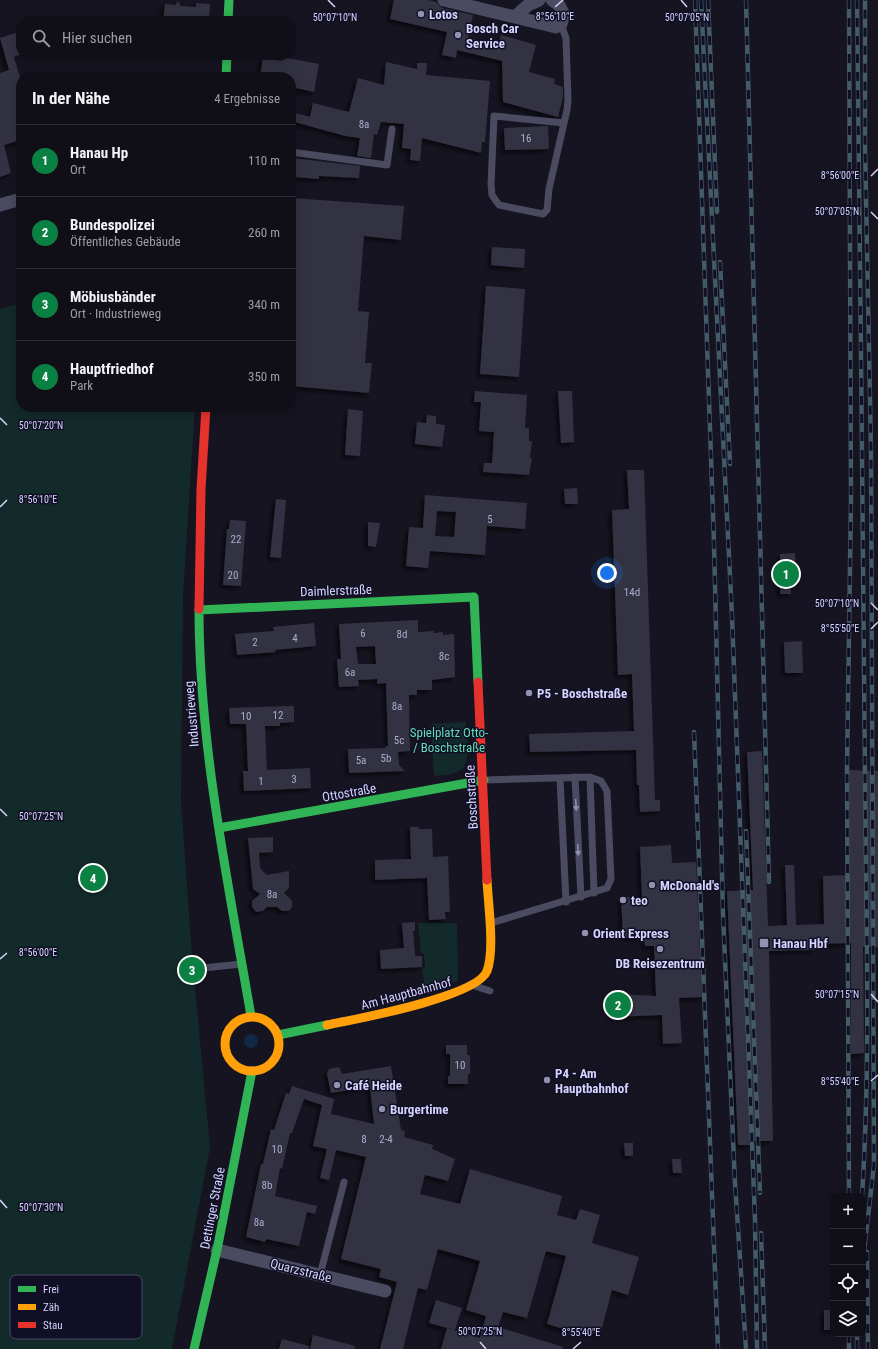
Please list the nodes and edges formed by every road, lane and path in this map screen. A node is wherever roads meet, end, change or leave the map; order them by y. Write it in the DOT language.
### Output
graph roads {
  1 [pos="229,0"];
  2 [pos="444,0"];
  3 [pos="539,0"];
  4 [pos="552,0"];
  5 [pos="228,16"];
  6 [pos="516,16"];
  7 [pos="561,24"];
  8 [pos="227,60"];
  9 [pos="226,72"];
  10 [pos="564,123"];
  11 [pos="392,129"];
  12 [pos="296,153"];
  13 [pos="16,200"];
  14 [pos="0,205"];
  15 [pos="206,412"];
  16 [pos="474,597"];
  17 [pos="199,610"];
  18 [pos="590,777"];
  19 [pos="560,778"];
  20 [pos="575,778"];
  21 [pos="484,780"];
  22 [pos="219,828"];
  23 [pos="594,893"];
  24 [pos="581,897"];
  25 [pos="566,902"];
  26 [pos="489,924"];
  27 [pos="242,964"];
  28 [pos="193,969"];
  29 [pos="473,986"];
  30 [pos="490,992"];
  31 [pos="251,1016"];
  32 [pos="278,1035"];
  33 [pos="252,1071"];
  34 [pos="344,1182"];
  35 [pos="217,1250"];
  36 [pos="320,1275"];
  37 [pos="385,1291"];
  38 [pos="194,1349"];
  1 -- 5 [label="street"];
  2 -- 6 [label="street"];
  3 -- 6 [label="street"];
  4 -- 7 [label="street"];
  6 -- 7 [label="street"];
  7 -- 10 [label="lane"];
  8 -- 9 [label="street"];
  10 -- 10 [label="lane"];
  11 -- 12 [label="lane"];
  13 -- 14 [label="street"];
  15 -- 17 [label="street, Industrieweg"];
  16 -- 17 [label="street, Daimlerstraße"];
  16 -- 21 [label="street, Boschstraße"];
  17 -- 22 [label="street, Industrieweg"];
  18 -- 20 [label="lane"];
  18 -- 23 [label="lane"];
  18 -- 23 [label="lane"];
  19 -- 20 [label="lane"];
  19 -- 21 [label="lane"];
  19 -- 25 [label="lane"];
  20 -- 24 [label="lane, one-way"];
  21 -- 22 [label="street, Ottostraße"];
  21 -- 26 [label="street, Boschstraße"];
  22 -- 27 [label="street, Industrieweg"];
  23 -- 24 [label="lane"];
  24 -- 25 [label="lane"];
  25 -- 26 [label="lane"];
  26 -- 29 [label="street, Am Hauptbahnhof"];
  27 -- 28 [label="lane"];
  27 -- 31 [label="street, Industrieweg"];
  29 -- 30 [label="lane"];
  29 -- 32 [label="street, Am Hauptbahnhof"];
  31 -- 32 [label="street"];
  31 -- 33 [label="street"];
  32 -- 33 [label="street"];
  33 -- 35 [label="street, Dettinger Straße"];
  34 -- 36 [label="lane"];
  35 -- 36 [label="street, Quarzstraße"];
  35 -- 38 [label="street, Dettinger Straße"];
  36 -- 37 [label="street, Quarzstraße"];
}
